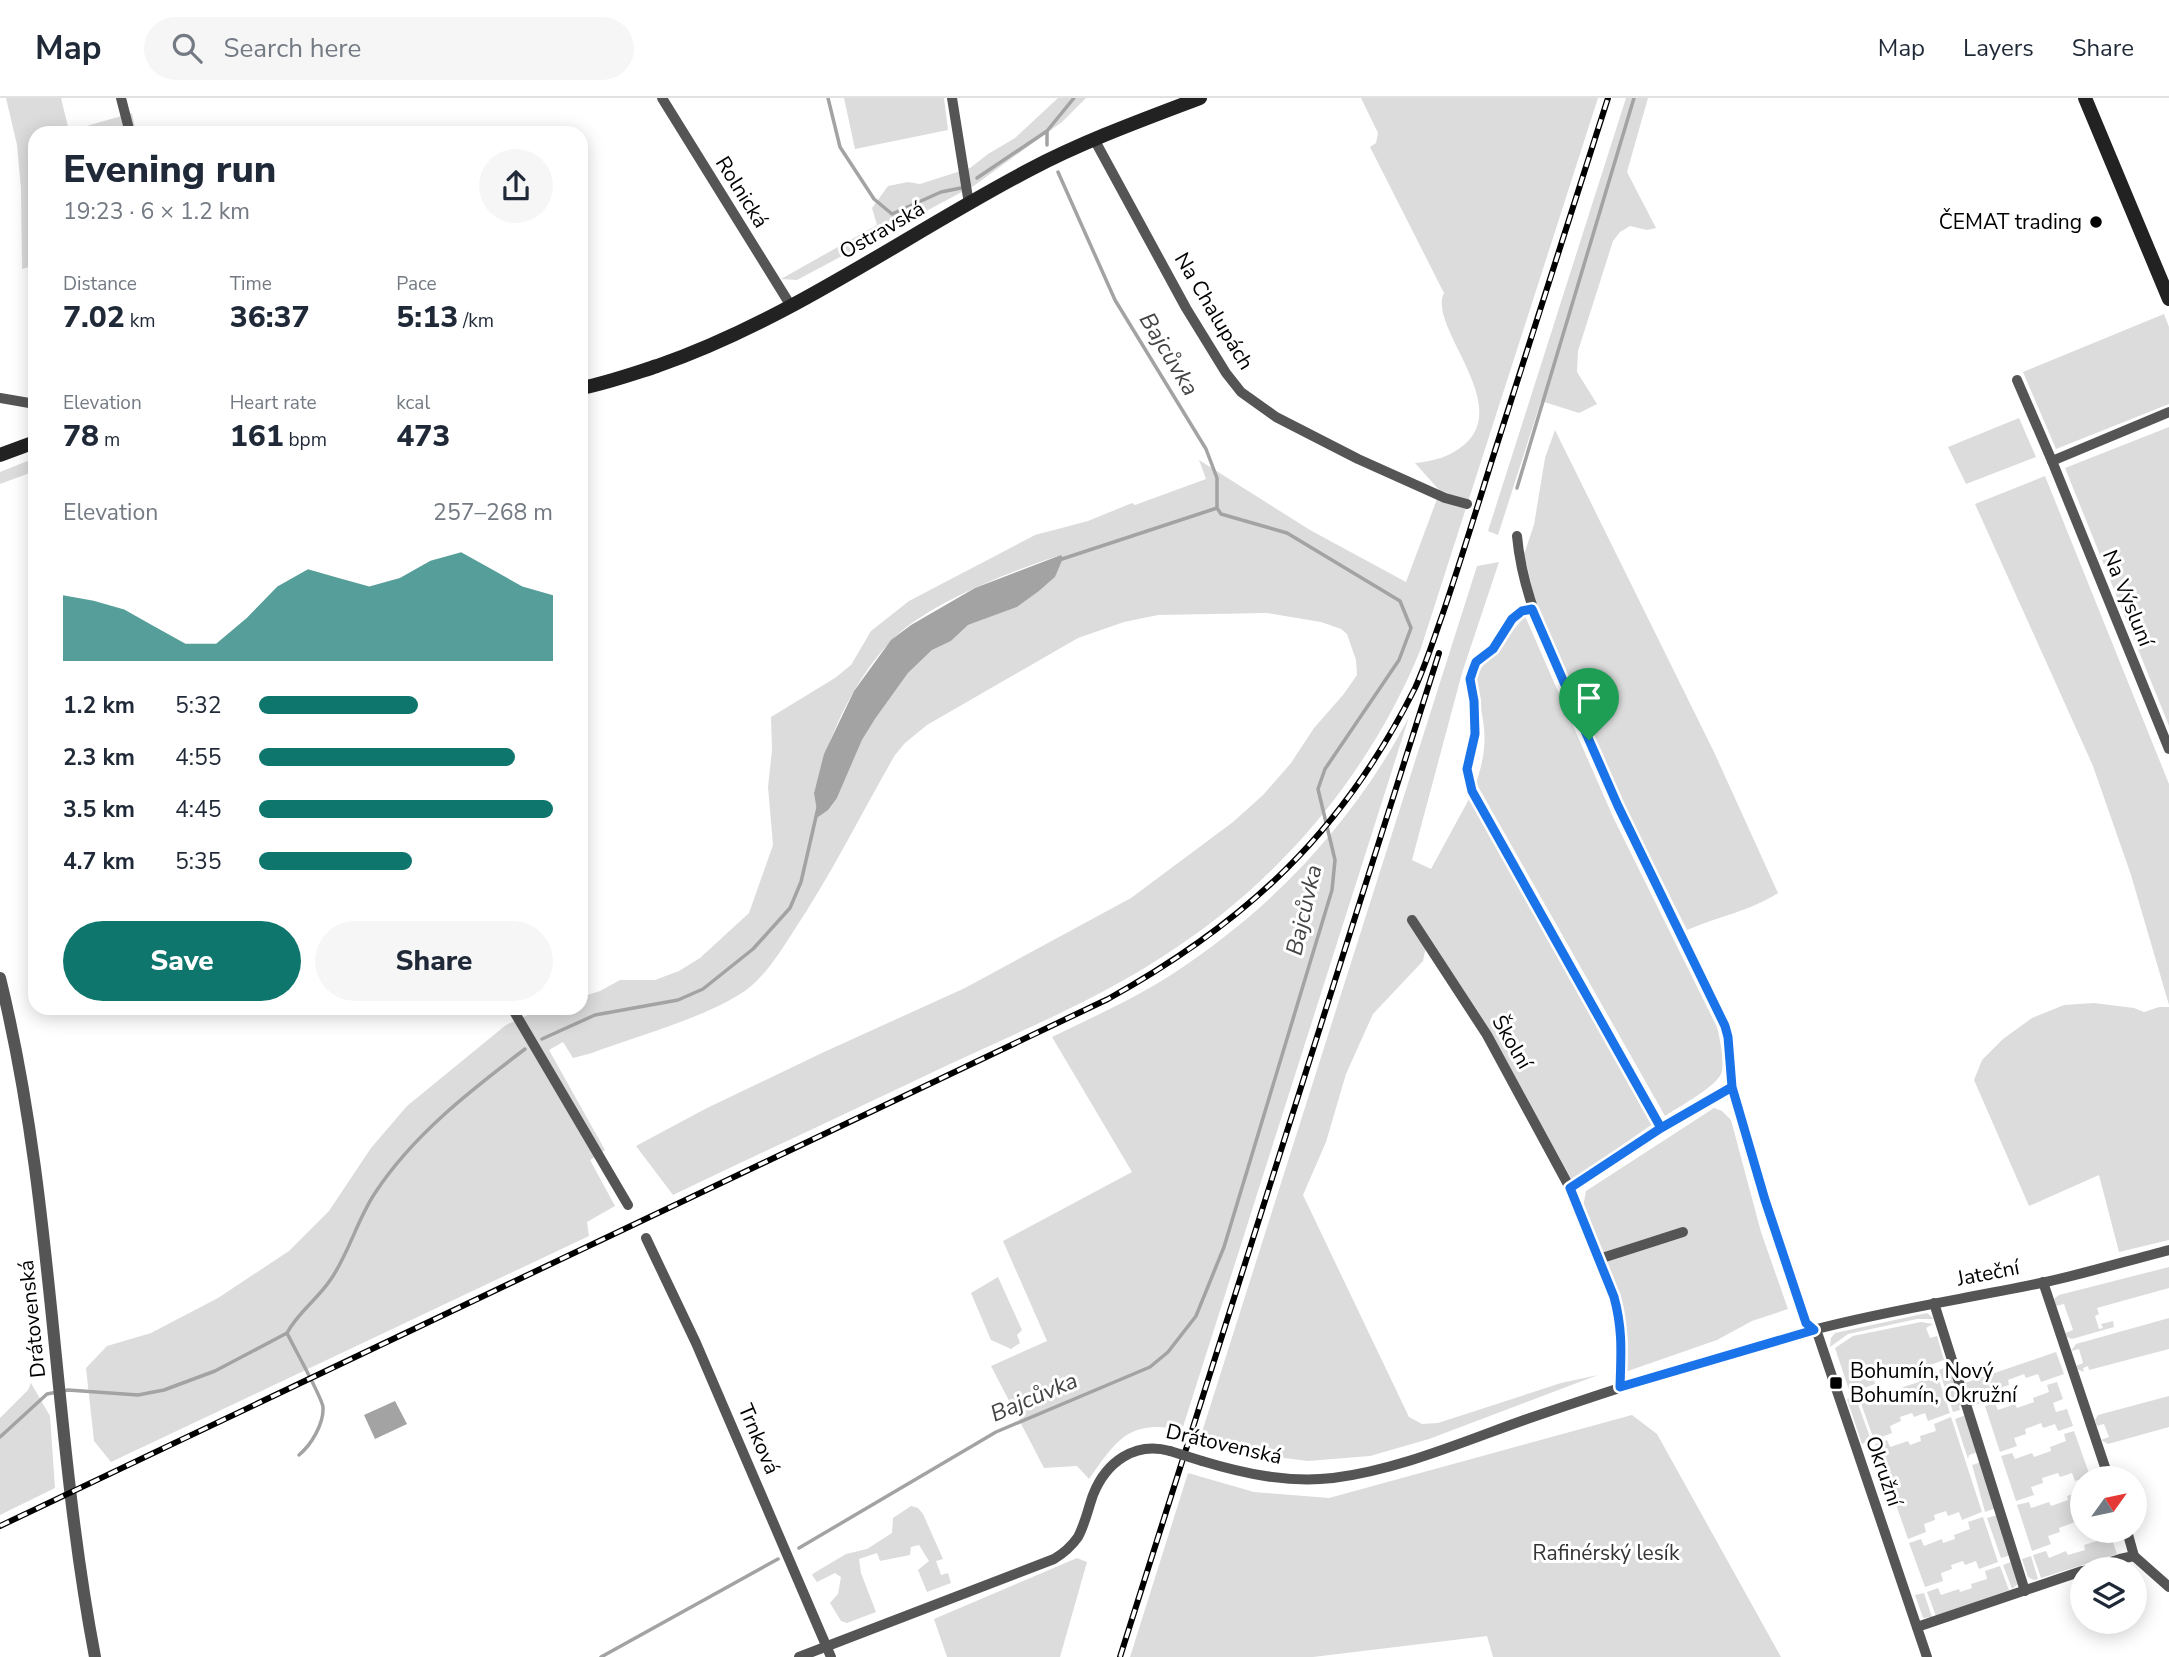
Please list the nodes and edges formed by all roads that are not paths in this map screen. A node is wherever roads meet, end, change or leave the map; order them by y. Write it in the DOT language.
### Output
graph roads {
  1 [pos="121,98"];
  2 [pos="662,98"];
  3 [pos="952,98"];
  4 [pos="1200,98"];
  5 [pos="2085,98"];
  6 [pos="128,126"];
  7 [pos="1094,139"];
  8 [pos="969,204"];
  9 [pos="2169,299"];
  10 [pos="790,306"];
  11 [pos="2017,380"];
  12 [pos="588,386"];
  13 [pos="0,398"];
  14 [pos="28,403"];
  15 [pos="2169,412"];
  16 [pos="28,445"];
  17 [pos="0,455"];
  18 [pos="2052,461"];
  19 [pos="1467,504"];
  20 [pos="1517,536"];
  21 [pos="1532,609"];
  22 [pos="2169,749"];
  23 [pos="1412,919"];
  24 [pos="0,978"];
  25 [pos="516,1015"];
  26 [pos="1732,1087"];
  27 [pos="1661,1128"];
  28 [pos="1570,1188"];
  29 [pos="628,1205"];
  30 [pos="1683,1231"];
  31 [pos="646,1238"];
  32 [pos="2169,1250"];
  33 [pos="1599,1259"];
  34 [pos="2043,1282"];
  35 [pos="1934,1303"];
  36 [pos="1814,1330"];
  37 [pos="1620,1387"];
  38 [pos="2105,1466"];
  39 [pos="2131,1544"];
  40 [pos="2134,1556"];
  41 [pos="2129,1557"];
  42 [pos="2070,1575"];
  43 [pos="2169,1587"];
  44 [pos="2025,1591"];
  45 [pos="1917,1628"];
  46 [pos="827,1645"];
  47 [pos="95,1657"];
  48 [pos="799,1657"];
  49 [pos="831,1657"];
  50 [pos="1927,1657"];
  1 -- 6 [label="street"];
  2 -- 10 [label="street, Rolnická"];
  3 -- 8 [label="street"];
  4 -- 7 [label="main road, Ostravská"];
  5 -- 9 [label="main road"];
  7 -- 8 [label="main road, Ostravská"];
  7 -- 19 [label="street, Na Chalupách"];
  8 -- 10 [label="main road, Ostravská"];
  10 -- 12 [label="main road, Ostravská"];
  11 -- 18 [label="street, Na Výsluní"];
  13 -- 14 [label="street"];
  15 -- 18 [label="street"];
  16 -- 17 [label="main road"];
  18 -- 22 [label="street, Na Výsluní"];
  20 -- 21 [label="street"];
  21 -- 26 [label="street"];
  21 -- 27 [label="street"];
  23 -- 28 [label="street, Školní"];
  24 -- 47 [label="street, Drátovenská"];
  25 -- 29 [label="street"];
  26 -- 27 [label="street"];
  26 -- 36 [label="street"];
  27 -- 28 [label="street"];
  28 -- 33 [label="street, Školní"];
  30 -- 33 [label="street"];
  31 -- 46 [label="street, Trnková"];
  32 -- 34 [label="street, Jateční"];
  33 -- 37 [label="street, Školní"];
  34 -- 35 [label="street, Jateční"];
  34 -- 38 [label="street"];
  35 -- 36 [label="street, Jateční"];
  35 -- 44 [label="street"];
  36 -- 37 [label="street"];
  36 -- 45 [label="street, Okružní"];
  37 -- 46 [label="street, Drátovenská, bridge"];
  39 -- 40 [label="street"];
  40 -- 41 [label="street"];
  40 -- 43 [label="street"];
  42 -- 44 [label="street"];
  44 -- 45 [label="street"];
  45 -- 50 [label="street, Okružní"];
  46 -- 48 [label="street, Drátovenská"];
  46 -- 49 [label="street, Trnková"];
}
